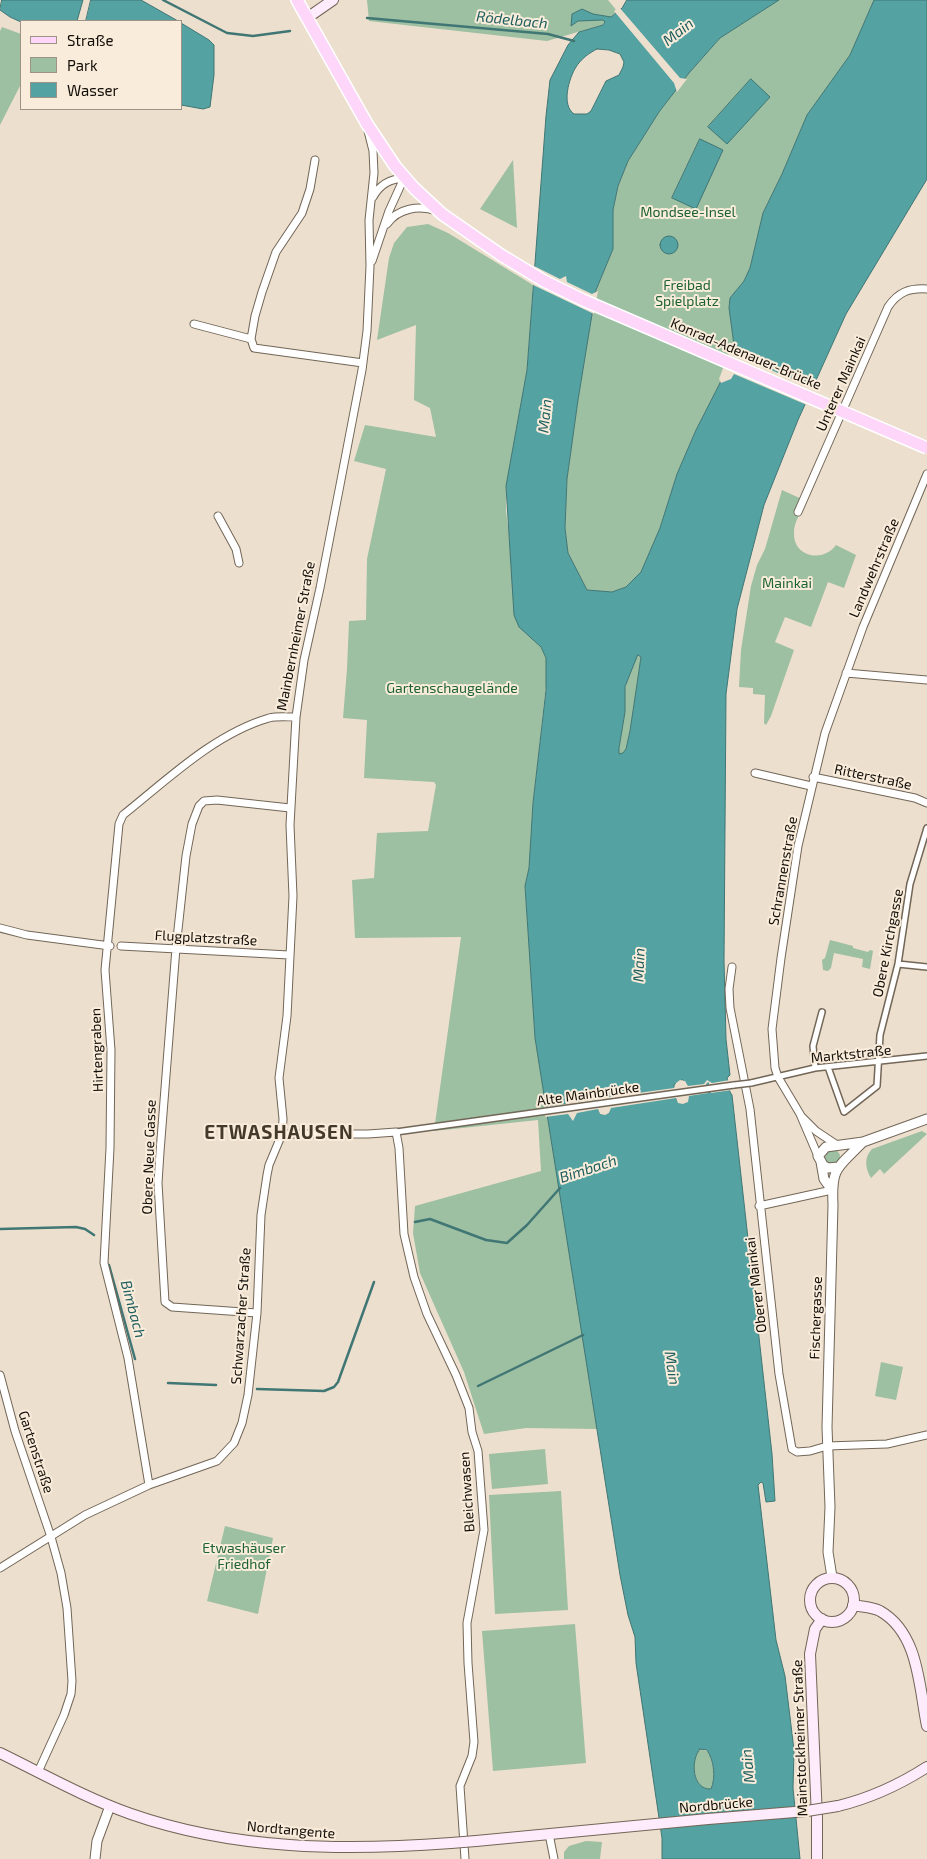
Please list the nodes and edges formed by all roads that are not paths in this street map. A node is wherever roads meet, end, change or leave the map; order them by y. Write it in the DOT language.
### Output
graph roads {
  1 [pos="333,0"];
  2 [pos="300,1"];
  3 [pos="307,18"];
  4 [pos="367,124"];
  5 [pos="315,160"];
  6 [pos="404,178"];
  7 [pos="371,202"];
  8 [pos="442,214"];
  9 [pos="384,228"];
  10 [pos="502,255"];
  11 [pos="370,266"];
  12 [pos="927,289"];
  13 [pos="194,324"];
  14 [pos="251,339"];
  15 [pos="363,363"];
  16 [pos="927,448"];
  17 [pos="927,474"];
  18 [pos="798,512"];
  19 [pos="218,516"];
  20 [pos="239,563"];
  21 [pos="846,672"];
  22 [pos="927,680"];
  23 [pos="296,717"];
  24 [pos="755,773"];
  25 [pos="813,777"];
  26 [pos="811,786"];
  27 [pos="927,804"];
  28 [pos="290,808"];
  29 [pos="927,828"];
  30 [pos="0,928"];
  31 [pos="108,945"];
  32 [pos="121,946"];
  33 [pos="176,948"];
  34 [pos="289,955"];
  35 [pos="898,964"];
  36 [pos="732,967"];
  37 [pos="927,967"];
  38 [pos="822,1012"];
  39 [pos="927,1056"];
  40 [pos="879,1062"];
  41 [pos="828,1067"];
  42 [pos="815,1068"];
  43 [pos="778,1077"];
  44 [pos="748,1082"];
  45 [pos="800,1114"];
  46 [pos="927,1119"];
  47 [pos="396,1132"];
  48 [pos="282,1134"];
  49 [pos="863,1142"];
  50 [pos="837,1145"];
  51 [pos="819,1159"];
  52 [pos="845,1160"];
  53 [pos="838,1167"];
  54 [pos="832,1190"];
  55 [pos="760,1206"];
  56 [pos="257,1313"];
  57 [pos="0,1375"];
  58 [pos="927,1436"];
  59 [pos="827,1446"];
  60 [pos="149,1485"];
  61 [pos="51,1537"];
  62 [pos="0,1568"];
  63 [pos="832,1577"];
  64 [pos="853,1605"];
  65 [pos="822,1619"];
  66 [pos="927,1726"];
  67 [pos="0,1753"];
  68 [pos="927,1767"];
  69 [pos="38,1772"];
  70 [pos="110,1806"];
  71 [pos="596,1831"];
  72 [pos="549,1834"];
  73 [pos="95,1859"];
  74 [pos="465,1859"];
  75 [pos="554,1859"];
  76 [pos="817,1859"];
  1 -- 3 [label="main road"];
  2 -- 3 [label="main road, Mainbernheimer Straße"];
  3 -- 4 [label="main road, Mainbernheimer Straße"];
  4 -- 6 [label="main road, Mainbernheimer Straße"];
  4 -- 7 [label="street, Mainbernheimer Straße"];
  5 -- 14 [label="street"];
  6 -- 7 [label="street"];
  6 -- 8 [label="main road, Mainbernheimer Straße"];
  6 -- 9 [label="street, Mainbernheimer Straße"];
  7 -- 11 [label="street, Mainbernheimer Straße"];
  8 -- 9 [label="street, Mainbernheimer Straße"];
  8 -- 10 [label="main road, Mainbernheimer Straße"];
  9 -- 11 [label="street, Mainbernheimer Straße"];
  10 -- 16 [label="main road, Konrad-Adenauer-Brücke, bridge"];
  11 -- 15 [label="street, Mainbernheimer Straße"];
  12 -- 18 [label="street, Unterer Mainkai"];
  13 -- 14 [label="street"];
  14 -- 15 [label="street"];
  15 -- 23 [label="street, Mainbernheimer Straße"];
  17 -- 21 [label="street, Landwehrstraße"];
  19 -- 20 [label="street"];
  21 -- 22 [label="street"];
  21 -- 25 [label="street, Schrannenstraße"];
  23 -- 28 [label="street, Mainbernheimer Straße"];
  23 -- 31 [label="street, Hirtengraben"];
  24 -- 26 [label="street"];
  25 -- 26 [label="street, Schrannenstraße"];
  25 -- 27 [label="street, Ritterstraße"];
  26 -- 43 [label="street, Schrannenstraße"];
  28 -- 33 [label="street, Obere Neue Gasse"];
  28 -- 34 [label="street, Mainbernheimer Straße"];
  29 -- 35 [label="street, Obere Kirchgasse"];
  30 -- 31 [label="street"];
  31 -- 60 [label="street, Hirtengraben"];
  32 -- 33 [label="street, Flugplatzstraße"];
  33 -- 34 [label="street, Flugplatzstraße"];
  33 -- 56 [label="street, Obere Neue Gasse"];
  34 -- 48 [label="street, Mainbernheimer Straße"];
  35 -- 37 [label="street"];
  35 -- 40 [label="street, Obere Kirchgasse"];
  36 -- 44 [label="street"];
  38 -- 42 [label="street"];
  39 -- 40 [label="street, Marktstraße"];
  40 -- 41 [label="street, Marktstraße"];
  40 -- 41 [label="street, Obere Kirchgasse"];
  41 -- 42 [label="street, Marktstraße"];
  42 -- 43 [label="street, Marktstraße"];
  43 -- 44 [label="street, Marktstraße"];
  43 -- 45 [label="street, Schrannenstraße"];
  44 -- 47 [label="street, Alte Mainbrücke, bridge"];
  44 -- 55 [label="street, Oberer Mainkai"];
  45 -- 50 [label="street"];
  45 -- 51 [label="street"];
  46 -- 49 [label="street"];
  47 -- 48 [label="street"];
  47 -- 74 [label="street, Bleichwasen"];
  48 -- 56 [label="street, Schwarzacher Straße"];
  49 -- 50 [label="street"];
  49 -- 52 [label="street"];
  50 -- 51 [label="street"];
  50 -- 52 [label="street"];
  51 -- 53 [label="street"];
  51 -- 54 [label="street"];
  52 -- 53 [label="street"];
  53 -- 54 [label="street"];
  54 -- 55 [label="street"];
  54 -- 59 [label="street, Fischergasse"];
  55 -- 59 [label="street, Oberer Mainkai"];
  56 -- 60 [label="street, Schwarzacher Straße"];
  57 -- 61 [label="street, Gartenstraße"];
  58 -- 59 [label="street, Oberer Mainkai"];
  59 -- 63 [label="street"];
  60 -- 61 [label="street, Schwarzacher Straße"];
  61 -- 62 [label="street, Schwarzacher Straße"];
  61 -- 69 [label="street, Gartenstraße"];
  63 -- 64 [label="main road"];
  63 -- 65 [label="main road"];
  64 -- 65 [label="main road"];
  64 -- 66 [label="main road"];
  65 -- 76 [label="main road, Mainstockheimer Straße"];
  67 -- 69 [label="main road, Nordtangente"];
  68 -- 71 [label="main road, Nordbrücke, bridge"];
  69 -- 70 [label="main road, Nordtangente"];
  70 -- 72 [label="main road, Nordtangente, bridge"];
  70 -- 73 [label="street"];
  71 -- 72 [label="main road, Nordtangente"];
  72 -- 75 [label="street"];
}
